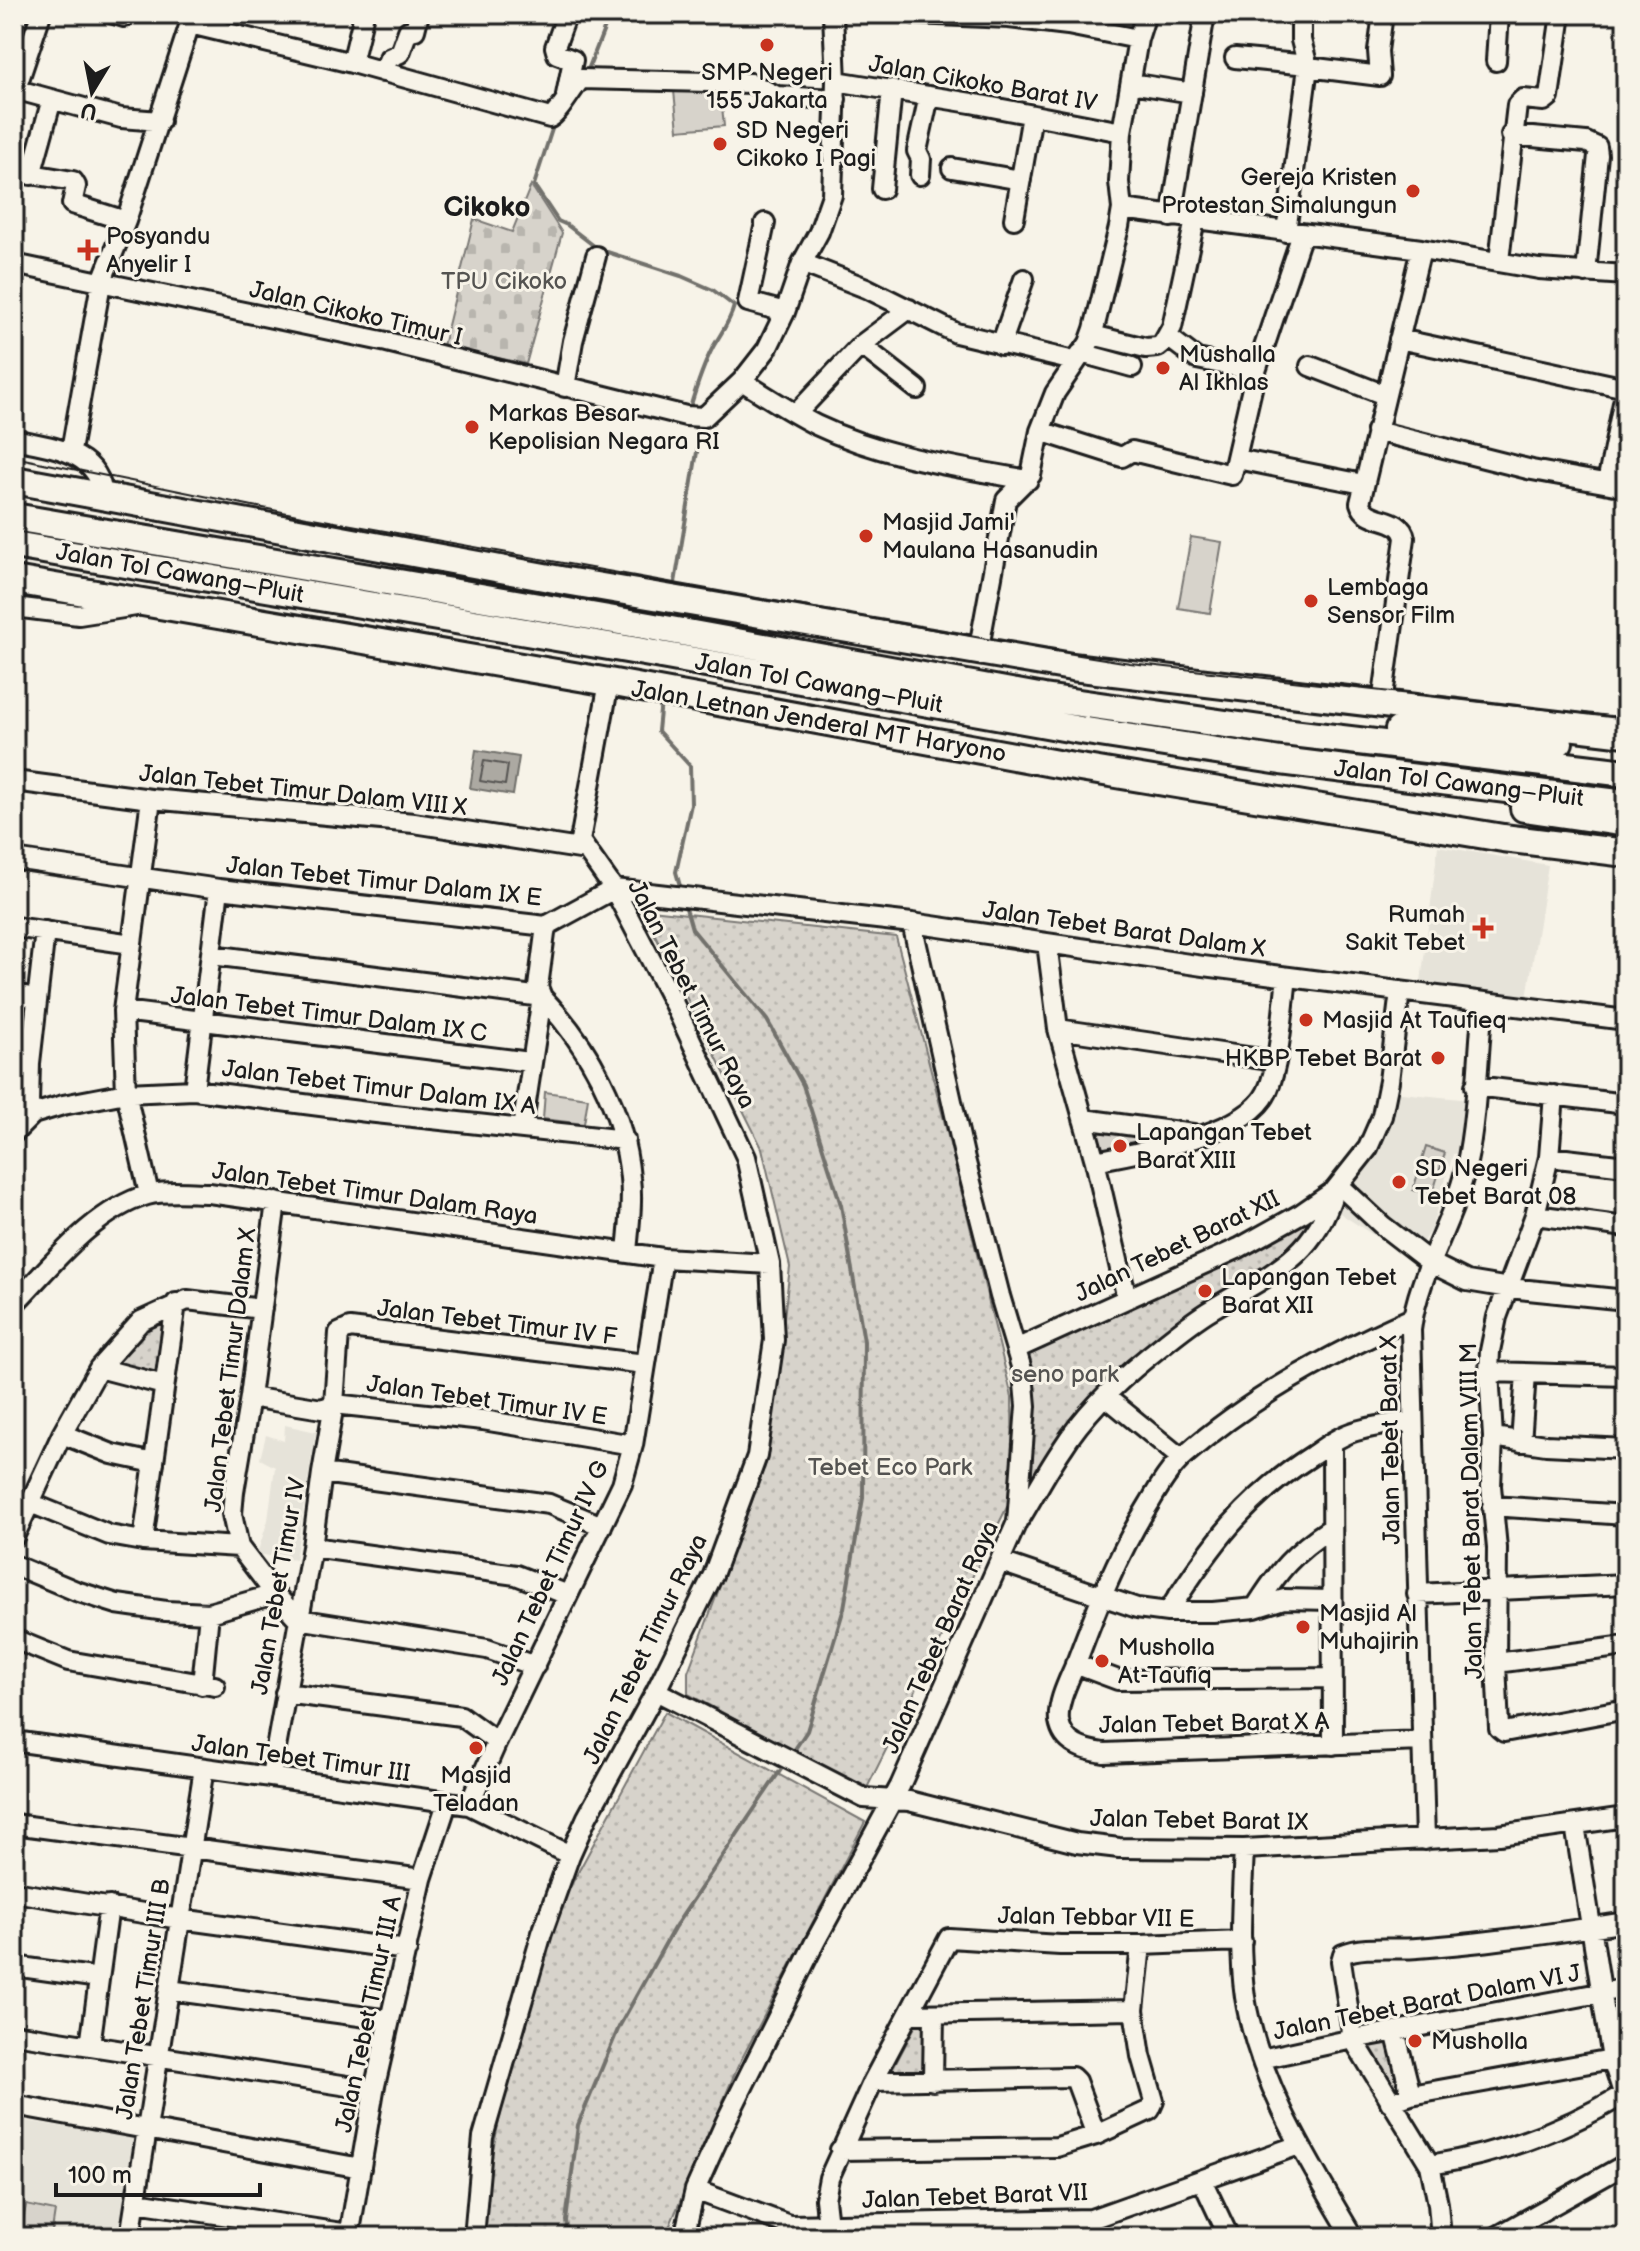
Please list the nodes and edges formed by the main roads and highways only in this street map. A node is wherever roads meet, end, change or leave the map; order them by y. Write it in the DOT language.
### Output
graph roads {
  1 [pos="14,480"];
  2 [pos="14,517"];
  3 [pos="14,545"];
  4 [pos="26,582"];
  5 [pos="44,611"];
  6 [pos="647,639"];
  7 [pos="698,648"];
  8 [pos="1275,731"];
  9 [pos="1626,733"];
  10 [pos="1626,748"];
  11 [pos="1281,761"];
  12 [pos="1626,773"];
  13 [pos="1626,804"];
  14 [pos="1626,823"];
  15 [pos="1626,853"];
  1 -- 9 [label="highway"];
  2 -- 6 [label="highway, Jalan Tol Cawang–Pluit"];
  3 -- 6 [label="highway, Jalan Tol Cawang–Pluit"];
  4 -- 5 [label="highway"];
  4 -- 15 [label="highway, Jalan Letnan Jenderal MT Haryono"];
  6 -- 7 [label="highway, Jalan Tol Cawang–Pluit"];
  7 -- 8 [label="highway, Jalan Tol Cawang–Pluit"];
  7 -- 11 [label="highway, Jalan Tol Cawang–Pluit"];
  8 -- 10 [label="highway"];
  8 -- 12 [label="highway, Jalan Tol Cawang–Pluit"];
  11 -- 13 [label="highway, Jalan Tol Cawang–Pluit"];
  11 -- 14 [label="highway"];
}
